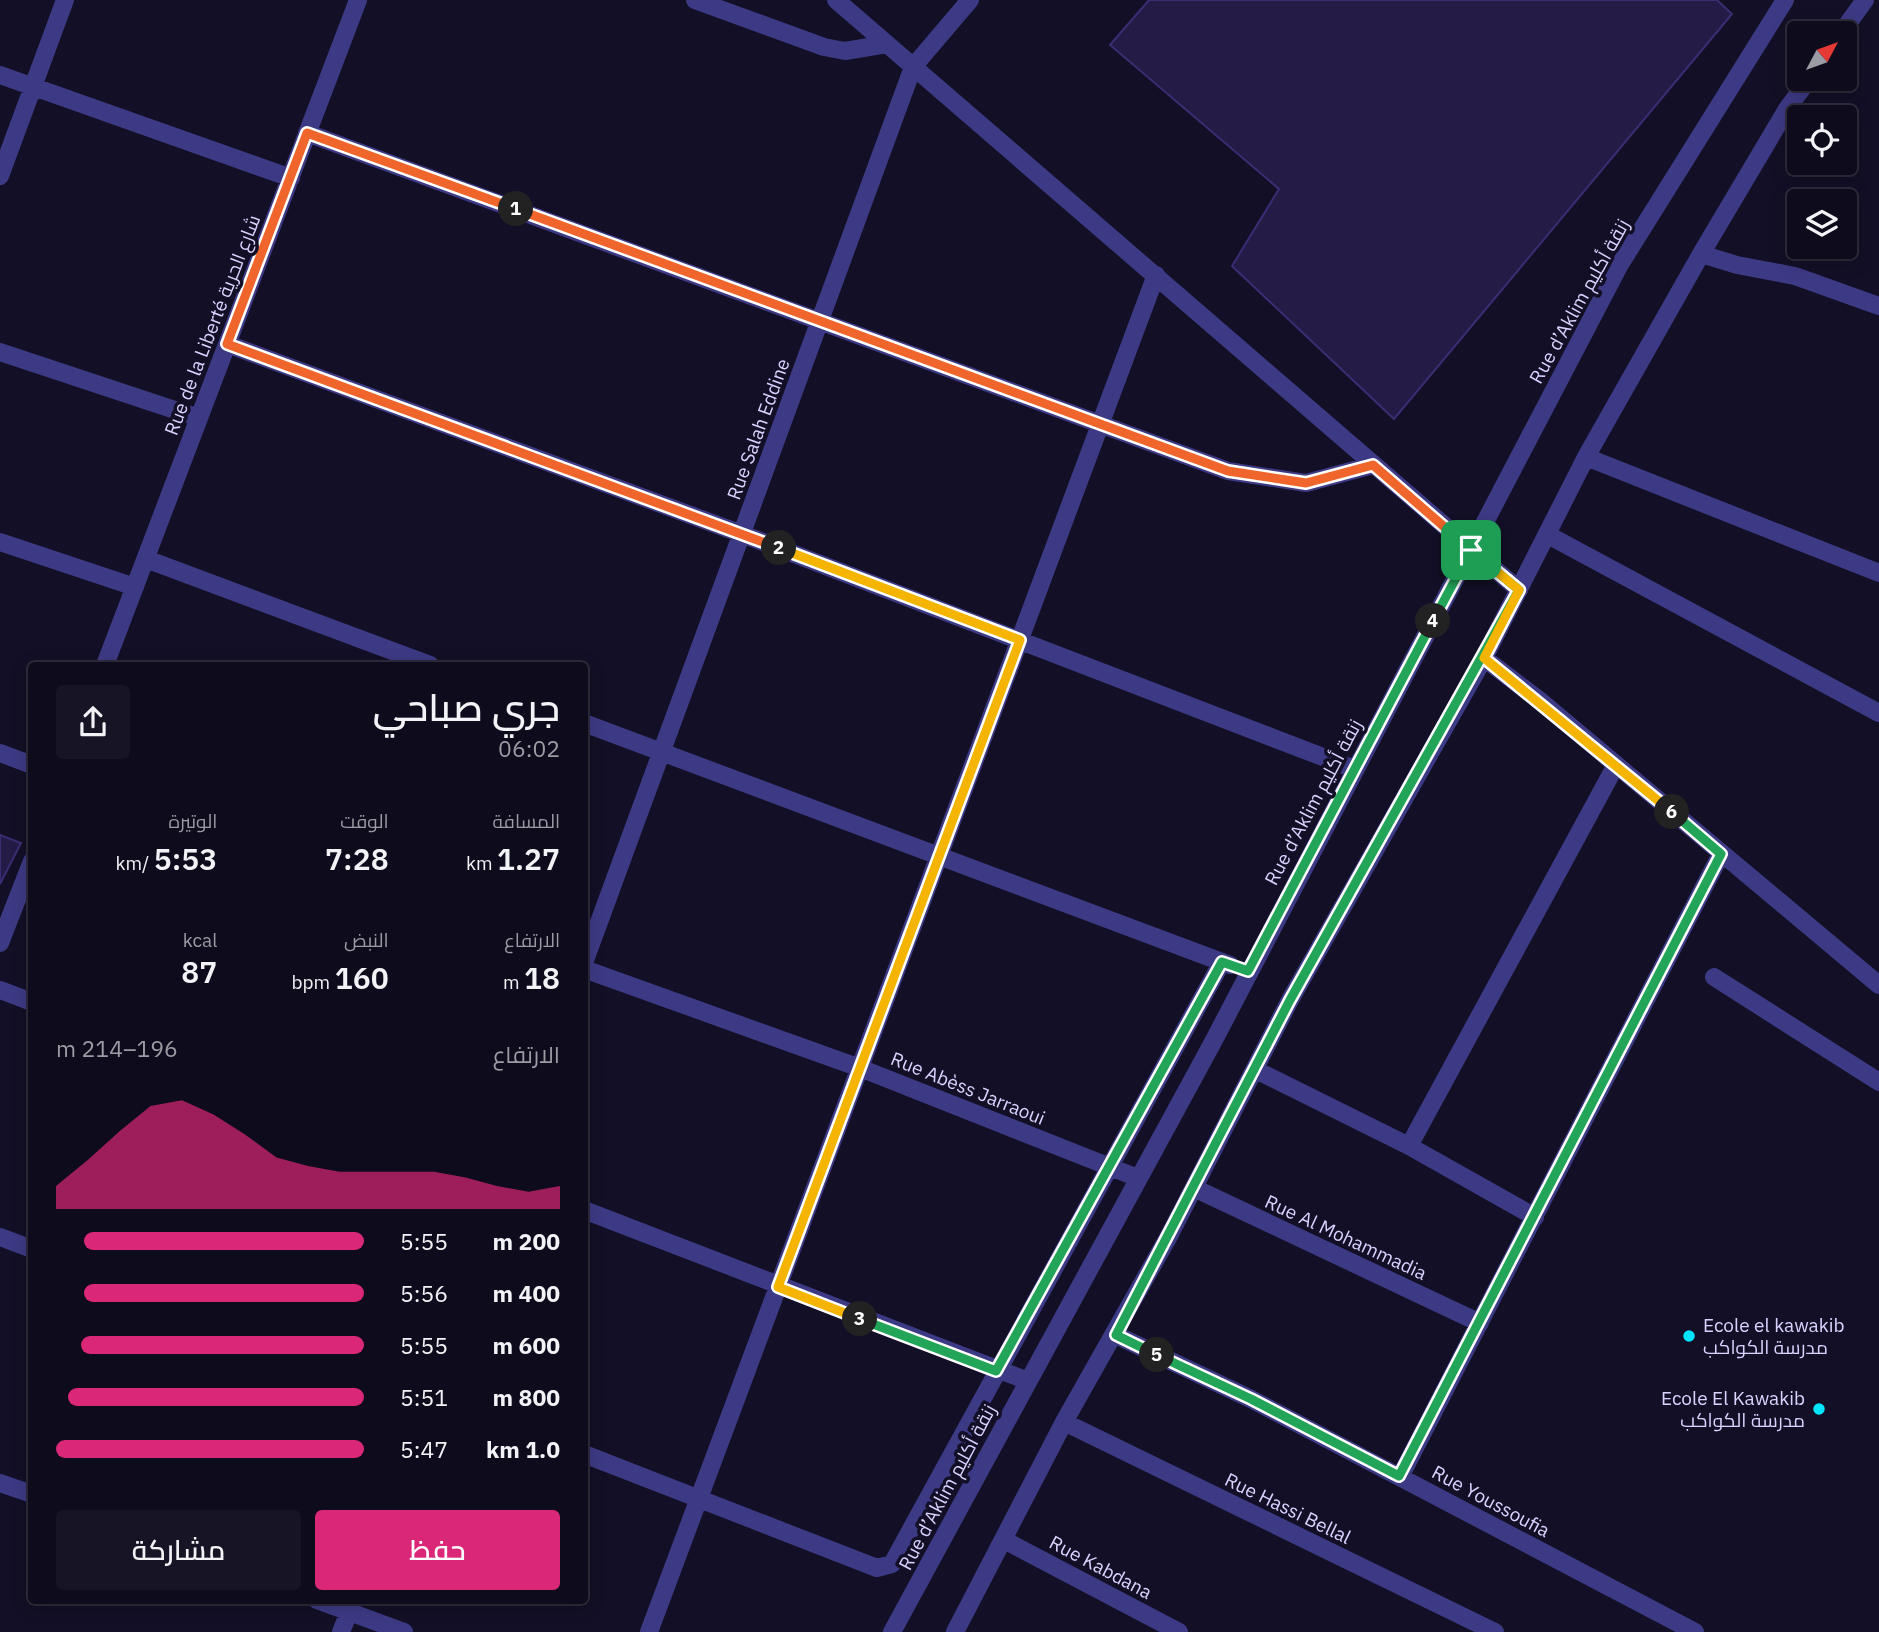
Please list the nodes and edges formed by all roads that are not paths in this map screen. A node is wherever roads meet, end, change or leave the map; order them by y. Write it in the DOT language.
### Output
graph roads {
  1 [pos="65,0"];
  2 [pos="358,0"];
  3 [pos="695,0"];
  4 [pos="835,0"];
  5 [pos="970,0"];
  6 [pos="1785,0"];
  7 [pos="1865,0"];
  8 [pos="1850,21"];
  9 [pos="887,44"];
  10 [pos="914,67"];
  11 [pos="0,75"];
  12 [pos="32,85"];
  13 [pos="1800,91"];
  14 [pos="307,133"];
  15 [pos="0,176"];
  16 [pos="291,178"];
  17 [pos="1701,254"];
  18 [pos="1156,275"];
  19 [pos="1879,306"];
  20 [pos="820,321"];
  21 [pos="227,344"];
  22 [pos="0,352"];
  23 [pos="199,418"];
  24 [pos="1101,424"];
  25 [pos="1586,457"];
  26 [pos="1373,465"];
  27 [pos="742,534"];
  28 [pos="1548,535"];
  29 [pos="0,542"];
  30 [pos="1471,550"];
  31 [pos="146,559"];
  32 [pos="1879,573"];
  33 [pos="135,587"];
  34 [pos="1519,590"];
  35 [pos="1020,640"];
  36 [pos="1484,658"];
  37 [pos="107,662"];
  38 [pos="422,662"];
  39 [pos="1879,713"];
  40 [pos="588,724"];
  41 [pos="662,752"];
  42 [pos="0,753"];
  43 [pos="28,764"];
  44 [pos="1616,765"];
  45 [pos="1354,769"];
  46 [pos="1721,854"];
  47 [pos="939,856"];
  48 [pos="28,870"];
  49 [pos="0,943"];
  50 [pos="588,952"];
  51 [pos="1222,962"];
  52 [pos="588,970"];
  53 [pos="1248,971"];
  54 [pos="1714,977"];
  55 [pos="1879,985"];
  56 [pos="0,990"];
  57 [pos="28,1000"];
  58 [pos="860,1068"];
  59 [pos="1256,1070"];
  60 [pos="1879,1082"];
  61 [pos="1409,1146"];
  62 [pos="1109,1166"];
  63 [pos="1138,1178"];
  64 [pos="1194,1188"];
  65 [pos="588,1212"];
  66 [pos="1535,1217"];
  67 [pos="0,1237"];
  68 [pos="28,1248"];
  69 [pos="778,1287"];
  70 [pos="1480,1323"];
  71 [pos="1116,1335"];
  72 [pos="996,1371"];
  73 [pos="1028,1381"];
  74 [pos="1064,1422"];
  75 [pos="588,1455"];
  76 [pos="1399,1476"];
  77 [pos="0,1483"];
  78 [pos="28,1493"];
  79 [pos="699,1497"];
  80 [pos="1004,1540"];
  81 [pos="352,1605"];
  82 [pos="341,1632"];
  83 [pos="404,1632"];
  84 [pos="649,1632"];
  85 [pos="892,1632"];
  86 [pos="955,1632"];
  87 [pos="1179,1632"];
  88 [pos="1494,1632"];
  89 [pos="1695,1632"];
  1 -- 12 [label="street"];
  2 -- 14 [label="street, Rue de la Liberté شارع الحرية"];
  3 -- 9 [label="street"];
  4 -- 9 [label="street"];
  5 -- 10 [label="street, Rue Salah Eddine"];
  6 -- 30 [label="street, Rue d’Aklim زنقة أكليم"];
  7 -- 8 [label="street"];
  9 -- 10 [label="street"];
  10 -- 18 [label="street"];
  10 -- 20 [label="street, Rue Salah Eddine"];
  11 -- 12 [label="street"];
  12 -- 15 [label="street"];
  12 -- 16 [label="street"];
  13 -- 17 [label="street"];
  14 -- 16 [label="street, Rue de la Liberté شارع الحرية"];
  14 -- 20 [label="street"];
  16 -- 21 [label="street, Rue de la Liberté شارع الحرية"];
  17 -- 19 [label="street"];
  17 -- 25 [label="street"];
  18 -- 24 [label="street"];
  18 -- 26 [label="street"];
  20 -- 24 [label="street"];
  20 -- 27 [label="street, Rue Salah Eddine"];
  21 -- 23 [label="street, Rue de la Liberté شارع الحرية"];
  21 -- 27 [label="street"];
  22 -- 23 [label="street"];
  23 -- 31 [label="street, Rue de la Liberté شارع الحرية"];
  24 -- 26 [label="street"];
  24 -- 35 [label="street"];
  25 -- 28 [label="street"];
  25 -- 32 [label="street"];
  26 -- 30 [label="street"];
  27 -- 35 [label="street"];
  27 -- 41 [label="street, Rue Salah Eddine"];
  28 -- 34 [label="street"];
  28 -- 39 [label="street"];
  29 -- 33 [label="street"];
  30 -- 34 [label="street"];
  30 -- 45 [label="street, Rue d’Aklim زنقة أكليم"];
  31 -- 33 [label="street, Rue de la Liberté شارع الحرية"];
  31 -- 38 [label="street"];
  33 -- 37 [label="street, Rue de la Liberté شارع الحرية"];
  34 -- 36 [label="street"];
  35 -- 45 [label="street"];
  35 -- 47 [label="street"];
  36 -- 44 [label="street"];
  36 -- 59 [label="street"];
  40 -- 41 [label="street"];
  41 -- 47 [label="street"];
  41 -- 50 [label="street, Rue Salah Eddine"];
  42 -- 43 [label="street"];
  44 -- 46 [label="street"];
  44 -- 61 [label="street"];
  45 -- 53 [label="street, Rue d’Aklim زنقة أكليم"];
  46 -- 55 [label="street"];
  46 -- 66 [label="street"];
  47 -- 51 [label="street"];
  47 -- 58 [label="street"];
  48 -- 49 [label="street"];
  51 -- 53 [label="street"];
  51 -- 62 [label="street"];
  52 -- 58 [label="street, Rue Abèss Jarraoui"];
  53 -- 63 [label="street, Rue d’Aklim زنقة أكليم"];
  54 -- 60 [label="street"];
  56 -- 57 [label="street"];
  58 -- 62 [label="street, Rue Abèss Jarraoui"];
  58 -- 69 [label="street"];
  59 -- 61 [label="street"];
  59 -- 64 [label="street"];
  61 -- 66 [label="street"];
  62 -- 63 [label="street, Rue Abèss Jarraoui"];
  62 -- 72 [label="street"];
  63 -- 73 [label="street, Rue d’Aklim زنقة أكليم"];
  64 -- 70 [label="street, Rue Al Mohammadia"];
  64 -- 71 [label="street"];
  65 -- 69 [label="street"];
  66 -- 70 [label="street"];
  67 -- 68 [label="street"];
  69 -- 72 [label="street"];
  69 -- 79 [label="street"];
  70 -- 76 [label="street"];
  71 -- 74 [label="street"];
  71 -- 76 [label="street, Rue Youssoufia"];
  72 -- 73 [label="street"];
  72 -- 79 [label="street"];
  73 -- 85 [label="street, Rue d’Aklim زنقة أكليم"];
  74 -- 80 [label="street"];
  74 -- 88 [label="street, Rue Hassi Bellal"];
  75 -- 79 [label="street"];
  76 -- 89 [label="street, Rue Youssoufia"];
  77 -- 78 [label="street"];
  79 -- 84 [label="street"];
  80 -- 86 [label="street"];
  80 -- 87 [label="street, Rue Kabdana"];
  81 -- 82 [label="street"];
  81 -- 83 [label="street"];
}
